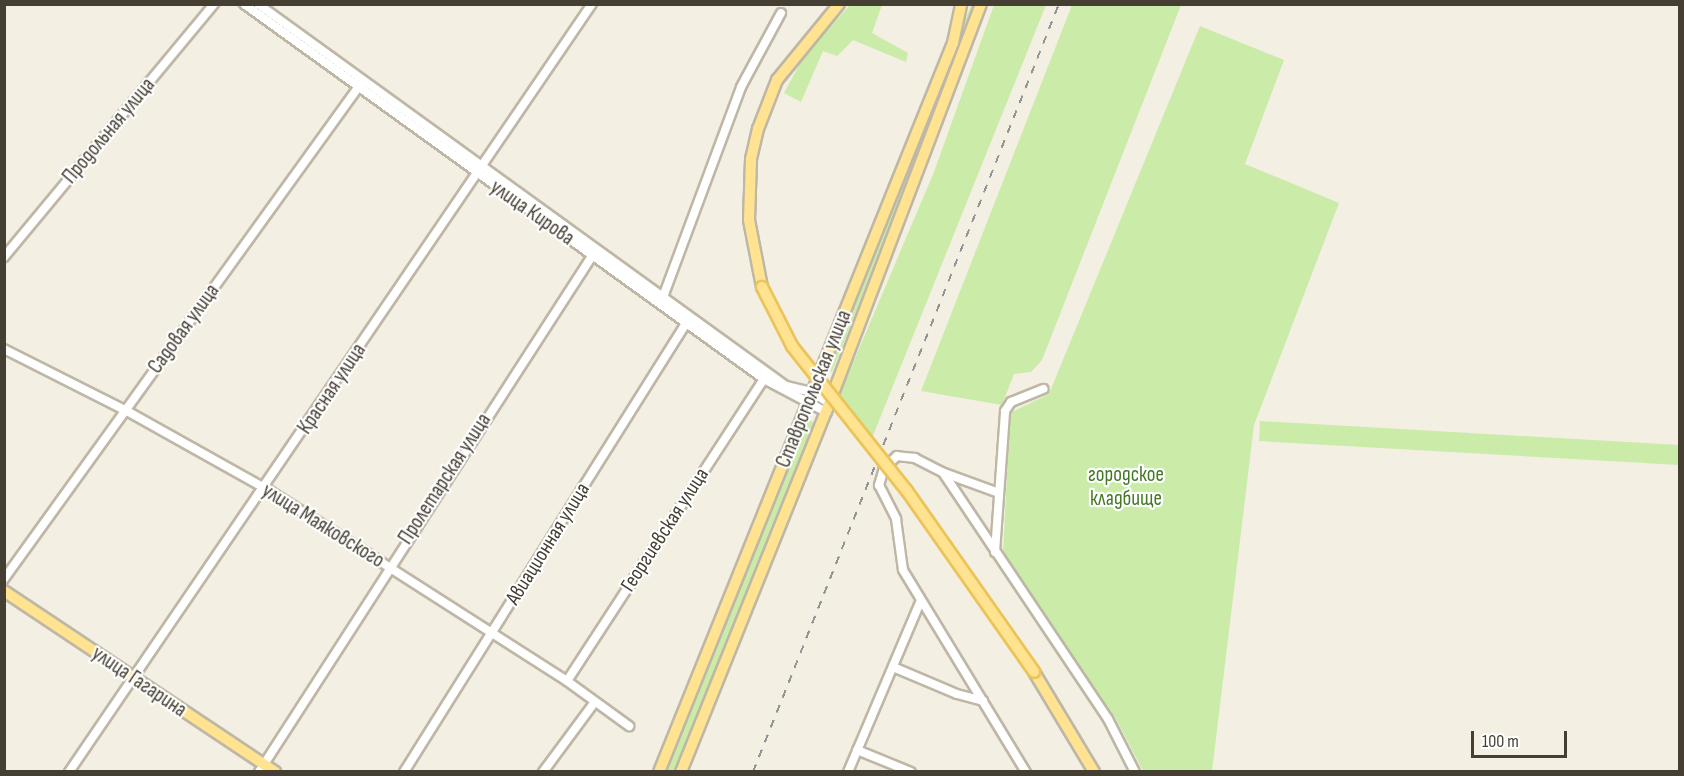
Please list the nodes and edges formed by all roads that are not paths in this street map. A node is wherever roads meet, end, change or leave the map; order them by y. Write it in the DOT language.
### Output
graph roads {
  1 [pos="214,4"];
  2 [pos="244,4"];
  3 [pos="258,4"];
  4 [pos="592,4"];
  5 [pos="839,4"];
  6 [pos="961,4"];
  7 [pos="981,4"];
  8 [pos="781,13"];
  9 [pos="362,83"];
  10 [pos="478,169"];
  11 [pos="594,253"];
  12 [pos="4,257"];
  13 [pos="663,297"];
  14 [pos="689,318"];
  15 [pos="4,349"];
  16 [pos="764,379"];
  17 [pos="1044,389"];
  18 [pos="811,396"];
  19 [pos="827,407"];
  20 [pos="125,410"];
  21 [pos="944,474"];
  22 [pos="265,489"];
  23 [pos="999,493"];
  24 [pos="995,552"];
  25 [pos="388,566"];
  26 [pos="4,579"];
  27 [pos="4,591"];
  28 [pos="920,602"];
  29 [pos="492,633"];
  30 [pos="893,667"];
  31 [pos="132,679"];
  32 [pos="567,681"];
  33 [pos="983,701"];
  34 [pos="594,703"];
  35 [pos="629,726"];
  36 [pos="857,750"];
  37 [pos="262,768"];
  38 [pos="69,771"];
  39 [pos="275,771"];
  40 [pos="404,771"];
  41 [pos="543,771"];
  42 [pos="658,771"];
  43 [pos="681,771"];
  44 [pos="849,771"];
  45 [pos="910,771"];
  46 [pos="1026,771"];
  47 [pos="1094,771"];
  48 [pos="1135,771"];
  1 -- 12 [label="street, Продольная улица"];
  2 -- 9 [label="street, улица Кирова"];
  3 -- 9 [label="street, улица Кирова"];
  4 -- 10 [label="street, Красная улица"];
  5 -- 47 [label="main road, bridge"];
  6 -- 18 [label="main road, Ставропольская улица"];
  7 -- 19 [label="main road, Ставропольская улица"];
  8 -- 13 [label="street"];
  9 -- 10 [label="street, улица Кирова"];
  9 -- 20 [label="street, Садовая улица"];
  10 -- 11 [label="street, улица Кирова"];
  10 -- 22 [label="street, Красная улица"];
  11 -- 13 [label="street, улица Кирова"];
  11 -- 14 [label="street, улица Кирова"];
  11 -- 25 [label="street, Пролетарская улица"];
  13 -- 14 [label="street, улица Кирова"];
  14 -- 16 [label="street, улица Кирова"];
  14 -- 18 [label="street, улица Кирова"];
  14 -- 29 [label="street, Авиационная улица"];
  15 -- 20 [label="street, улица Маяковского"];
  16 -- 18 [label="street, улица Кирова"];
  16 -- 32 [label="street, Георгиевская улица"];
  17 -- 23 [label="street"];
  18 -- 19 [label="street, улица Кирова"];
  18 -- 42 [label="main road, Ставропольская улица"];
  19 -- 43 [label="main road, Ставропольская улица"];
  20 -- 22 [label="street, улица Маяковского"];
  20 -- 26 [label="street, Садовая улица"];
  21 -- 23 [label="street"];
  21 -- 24 [label="street"];
  21 -- 28 [label="street"];
  22 -- 25 [label="street, улица Маяковского"];
  22 -- 31 [label="street, Красная улица"];
  23 -- 24 [label="street"];
  24 -- 48 [label="street"];
  25 -- 29 [label="street, улица Маяковского"];
  25 -- 37 [label="street, Пролетарская улица"];
  27 -- 31 [label="main road, улица Гагарина"];
  28 -- 30 [label="street"];
  28 -- 33 [label="street"];
  29 -- 32 [label="street, улица Маяковского"];
  29 -- 40 [label="street, Авиационная улица"];
  30 -- 33 [label="street"];
  30 -- 36 [label="street"];
  31 -- 37 [label="main road, улица Гагарина"];
  31 -- 38 [label="street, Красная улица"];
  32 -- 34 [label="street, улица Маяковского"];
  33 -- 46 [label="street"];
  34 -- 35 [label="street, улица Маяковского"];
  34 -- 41 [label="street"];
  36 -- 44 [label="street"];
  36 -- 45 [label="street"];
  37 -- 39 [label="main road, улица Гагарина"];
}
